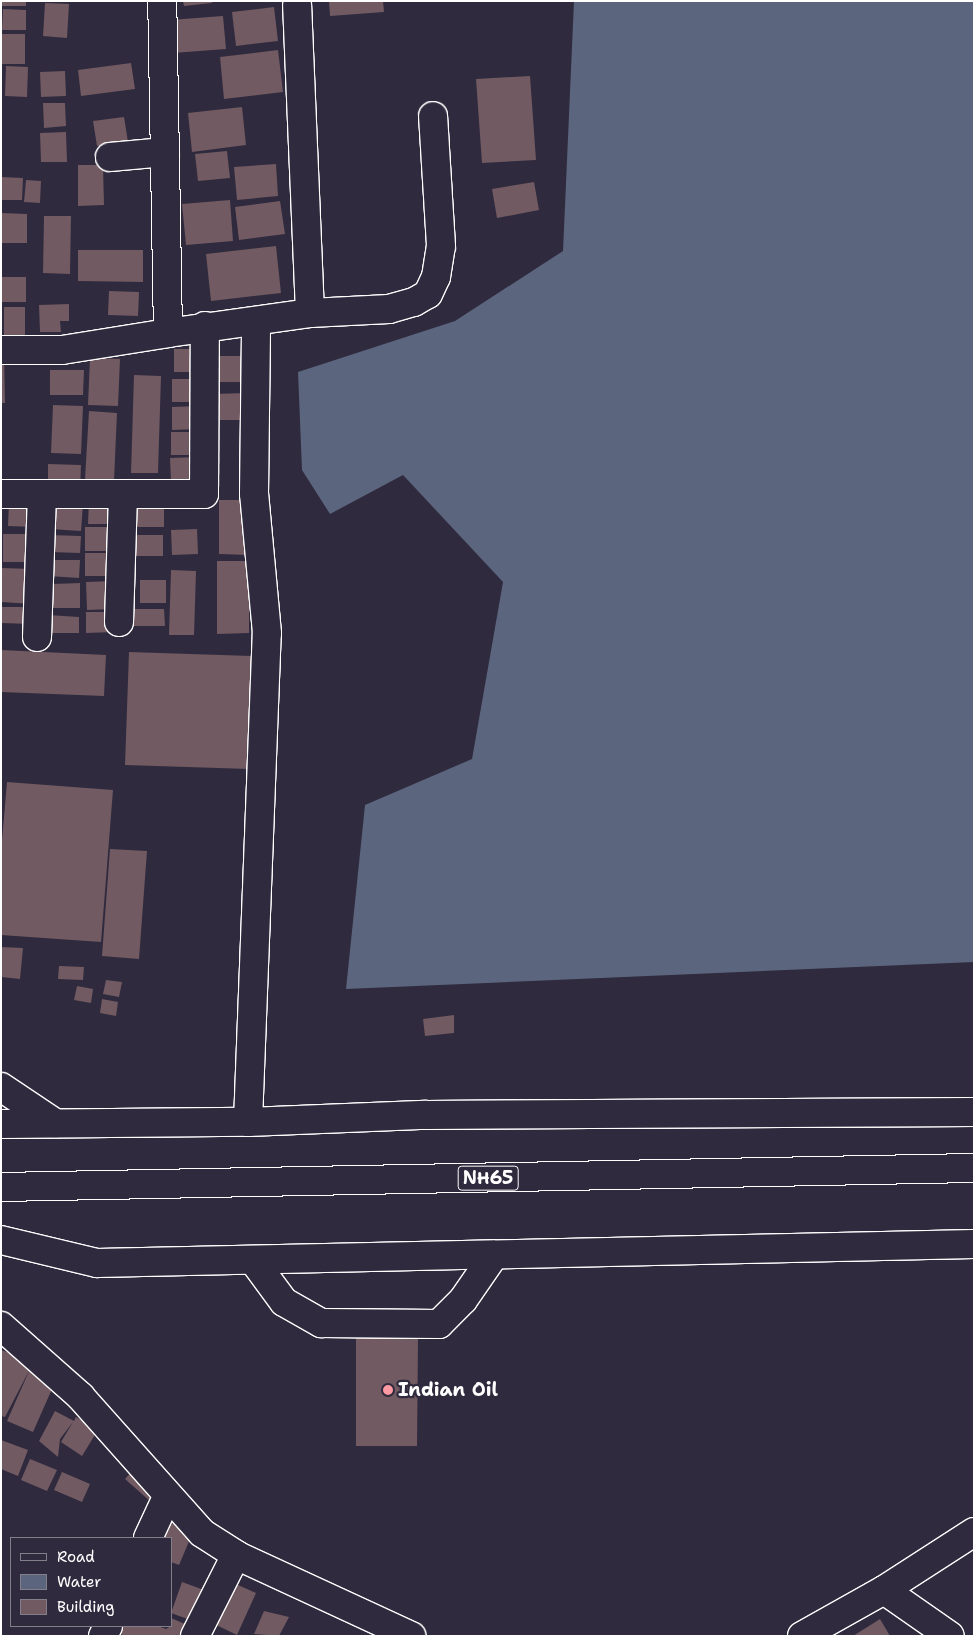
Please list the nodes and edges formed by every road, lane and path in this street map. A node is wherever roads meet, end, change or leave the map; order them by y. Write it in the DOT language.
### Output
graph roads {
  1 [pos="162,1"];
  2 [pos="297,5"];
  3 [pos="433,116"];
  4 [pos="165,152"];
  5 [pos="110,157"];
  6 [pos="310,313"];
  7 [pos="256,321"];
  8 [pos="205,326"];
  9 [pos="168,332"];
  10 [pos="1,350"];
  11 [pos="1,494"];
  12 [pos="42,496"];
  13 [pos="123,496"];
  14 [pos="120,622"];
  15 [pos="37,637"];
  16 [pos="1,1087"];
  17 [pos="974,1112"];
  18 [pos="248,1122"];
  19 [pos="56,1123"];
  20 [pos="1,1124"];
  21 [pos="974,1168"];
  22 [pos="1,1187"];
  23 [pos="1,1240"];
  24 [pos="974,1244"];
  25 [pos="494,1255"];
  26 [pos="253,1260"];
  27 [pos="1,1326"];
  28 [pos="168,1495"];
  29 [pos="974,1532"];
  30 [pos="148,1537"];
  31 [pos="236,1555"];
  32 [pos="884,1590"];
  33 [pos="195,1636"];
  34 [pos="411,1636"];
  35 [pos="802,1636"];
  36 [pos="950,1636"];
  1 -- 4 [label="main road"];
  2 -- 6 [label="main road"];
  3 -- 6 [label="main road"];
  4 -- 5 [label="main road"];
  4 -- 9 [label="main road"];
  6 -- 7 [label="main road"];
  7 -- 8 [label="main road"];
  7 -- 18 [label="main road"];
  8 -- 9 [label="main road"];
  8 -- 13 [label="main road"];
  9 -- 10 [label="main road"];
  11 -- 12 [label="main road"];
  12 -- 13 [label="main road"];
  12 -- 15 [label="main road"];
  13 -- 14 [label="main road"];
  16 -- 19 [label="main road"];
  17 -- 18 [label="main road"];
  18 -- 19 [label="main road"];
  19 -- 20 [label="main road"];
  21 -- 22 [label="main road, NH65"];
  23 -- 26 [label="main road"];
  24 -- 25 [label="main road"];
  25 -- 26 [label="main road"];
  25 -- 26 [label="main road"];
  27 -- 28 [label="main road"];
  28 -- 30 [label="main road"];
  28 -- 31 [label="main road"];
  29 -- 32 [label="main road"];
  31 -- 33 [label="main road"];
  31 -- 34 [label="main road"];
  32 -- 35 [label="main road"];
  32 -- 36 [label="main road"];
}
